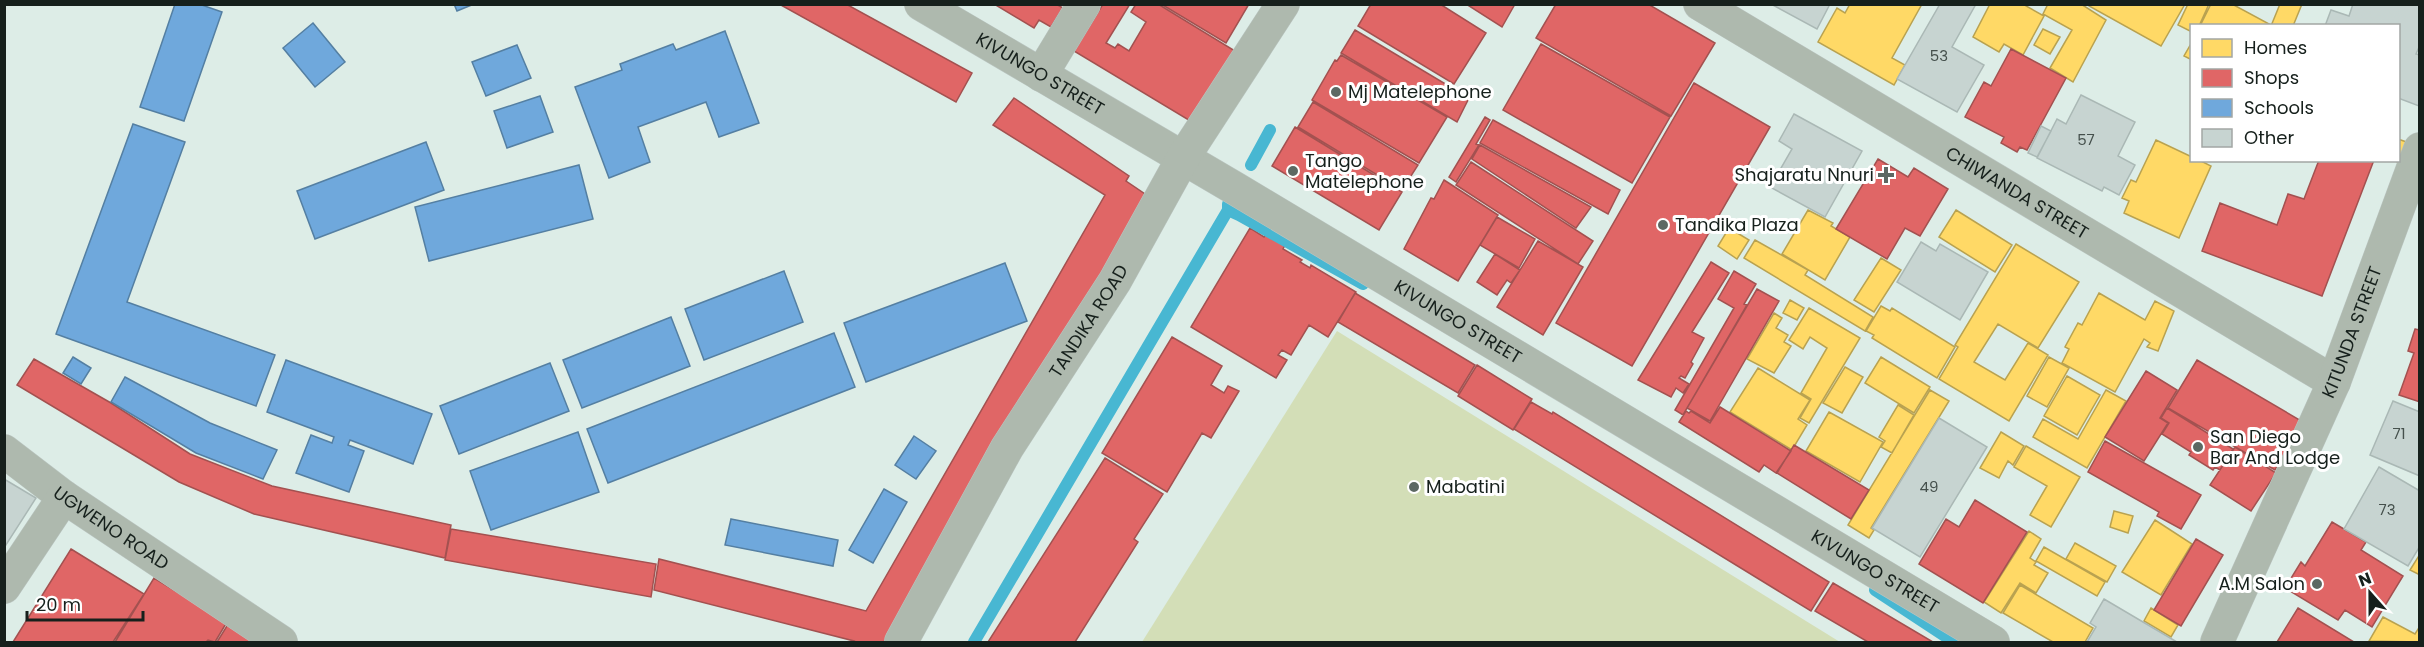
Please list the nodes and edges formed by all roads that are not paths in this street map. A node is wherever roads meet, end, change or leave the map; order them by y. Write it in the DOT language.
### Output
graph roads {
  1 [pos="921,4"];
  2 [pos="1084,4"];
  3 [pos="1283,4"];
  4 [pos="1700,4"];
  5 [pos="1041,75"];
  6 [pos="2420,149"];
  7 [pos="1183,158"];
  8 [pos="2334,382"];
  9 [pos="4,451"];
  10 [pos="64,497"];
  11 [pos="4,587"];
  12 [pos="281,642"];
  13 [pos="901,642"];
  14 [pos="1993,642"];
  15 [pos="2217,642"];
  1 -- 5 [label="street, KIVUNGO STREET"];
  2 -- 5 [label="street"];
  3 -- 7 [label="street, TANDIKA ROAD"];
  4 -- 8 [label="street, CHIWANDA STREET"];
  5 -- 7 [label="street, KIVUNGO STREET"];
  6 -- 8 [label="street, KITUNDA STREET"];
  7 -- 13 [label="street, TANDIKA ROAD"];
  7 -- 14 [label="street, KIVUNGO STREET"];
  8 -- 15 [label="street, KITUNDA STREET"];
  9 -- 10 [label="street, UGWENO ROAD"];
  10 -- 11 [label="street"];
  10 -- 12 [label="street, UGWENO ROAD"];
}
